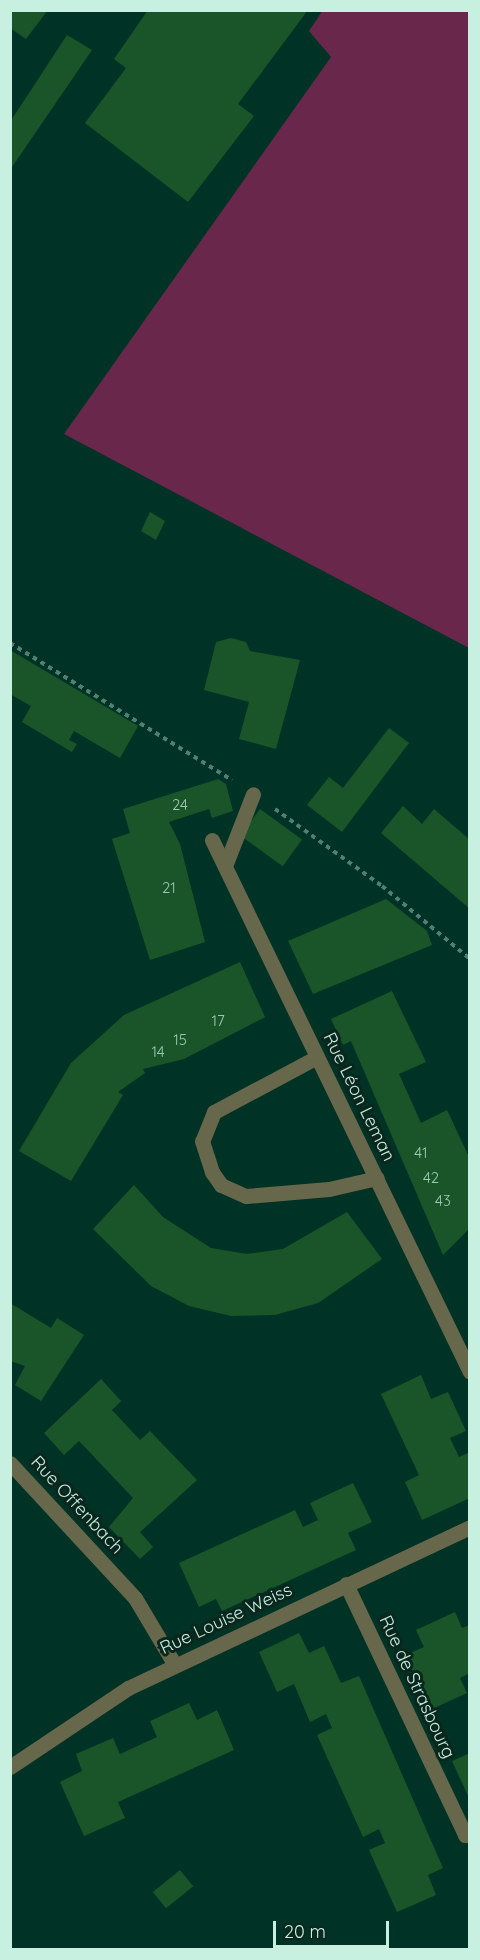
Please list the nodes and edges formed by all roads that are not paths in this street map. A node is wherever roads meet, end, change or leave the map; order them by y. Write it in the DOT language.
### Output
graph roads {
  1 [pos="253,794"];
  2 [pos="212,840"];
  3 [pos="225,866"];
  4 [pos="317,1057"];
  5 [pos="377,1178"];
  6 [pos="470,1372"];
  7 [pos="10,1463"];
  8 [pos="470,1527"];
  9 [pos="346,1584"];
  10 [pos="176,1665"];
  11 [pos="10,1767"];
  12 [pos="470,1833"];
  1 -- 3 [label="street"];
  2 -- 3 [label="street, Rue Léon Leman"];
  3 -- 4 [label="street, Rue Léon Leman"];
  4 -- 5 [label="street, Rue Léon Leman"];
  4 -- 5 [label="street"];
  5 -- 6 [label="street, Rue Léon Leman"];
  7 -- 10 [label="street, Rue Offenbach"];
  8 -- 9 [label="street, Rue Louise Weiss"];
  9 -- 10 [label="street, Rue Louise Weiss"];
  9 -- 12 [label="street, Rue de Strasbourg"];
  10 -- 11 [label="street, Rue Louise Weiss"];
}
